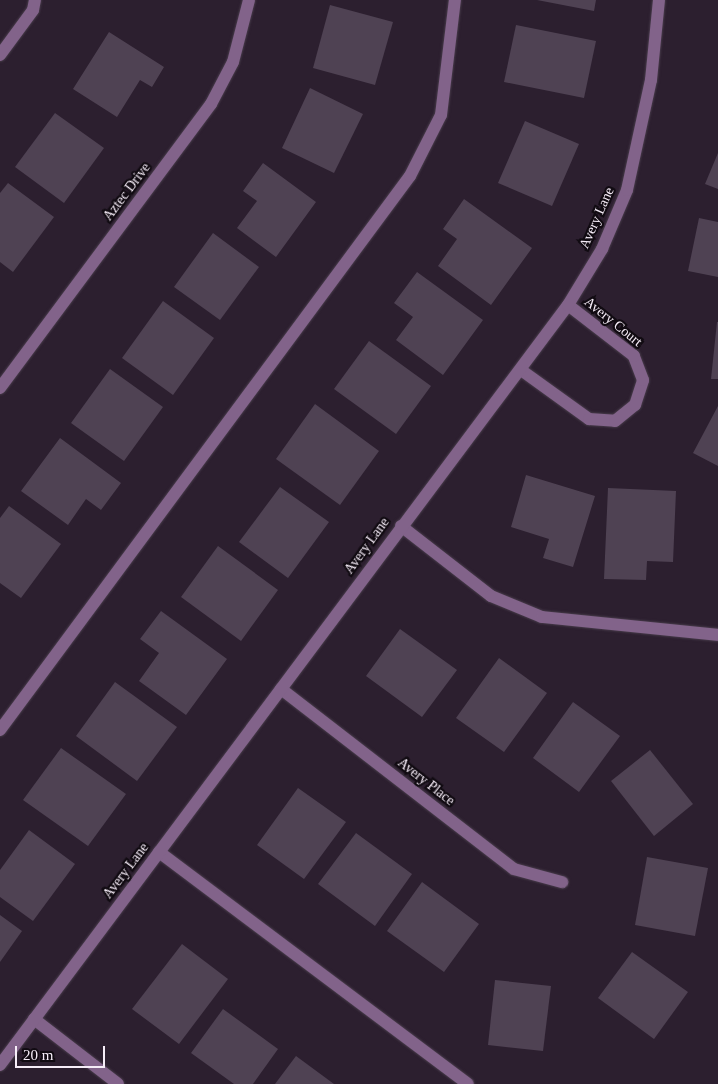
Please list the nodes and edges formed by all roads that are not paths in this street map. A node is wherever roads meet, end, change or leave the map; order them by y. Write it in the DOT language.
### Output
graph roads {
  1 [pos="35,0"];
  2 [pos="249,0"];
  3 [pos="454,0"];
  4 [pos="659,0"];
  5 [pos="0,55"];
  6 [pos="568,305"];
  7 [pos="521,370"];
  8 [pos="0,388"];
  9 [pos="401,526"];
  10 [pos="718,634"];
  11 [pos="281,689"];
  12 [pos="0,730"];
  13 [pos="159,852"];
  14 [pos="562,882"];
  15 [pos="34,1019"];
  16 [pos="0,1065"];
  17 [pos="118,1084"];
  18 [pos="468,1084"];
  1 -- 5 [label="street"];
  2 -- 8 [label="street, Aztec Drive"];
  3 -- 12 [label="street"];
  4 -- 6 [label="street, Avery Lane"];
  6 -- 7 [label="street, Avery Lane"];
  6 -- 7 [label="street, Avery Court"];
  7 -- 9 [label="street, Avery Lane"];
  9 -- 10 [label="street"];
  9 -- 11 [label="street, Avery Lane"];
  11 -- 13 [label="street, Avery Lane"];
  11 -- 14 [label="street, Avery Place"];
  13 -- 15 [label="street, Avery Lane"];
  13 -- 18 [label="street"];
  15 -- 16 [label="street, Avery Lane"];
  15 -- 17 [label="street"];
}
